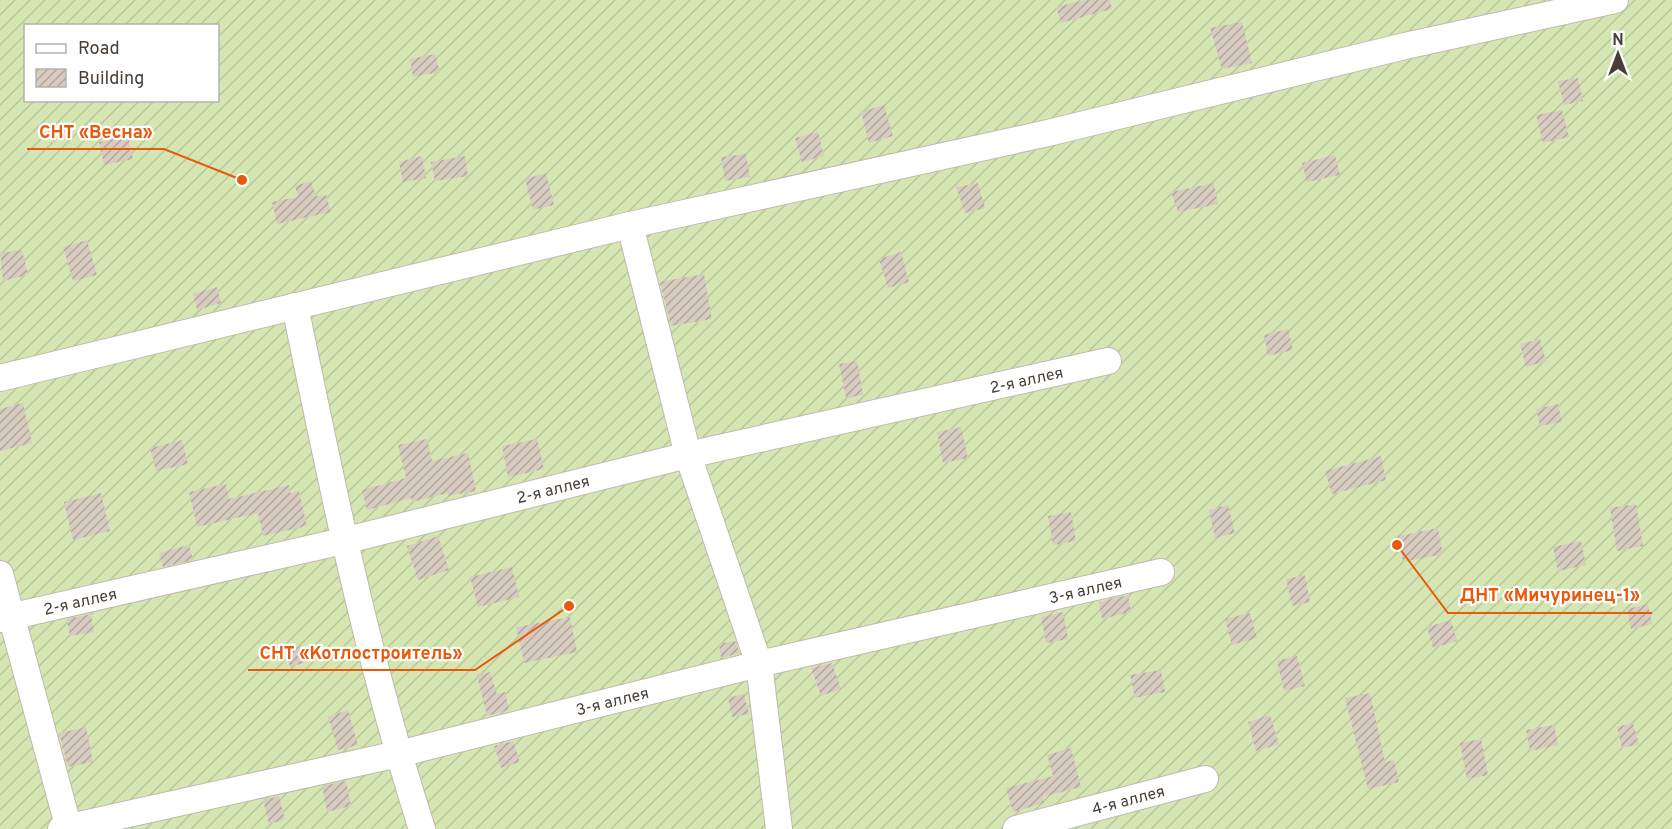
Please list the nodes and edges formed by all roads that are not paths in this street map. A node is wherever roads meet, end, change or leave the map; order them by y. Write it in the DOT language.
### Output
graph roads {
  1 [pos="1615,0"];
  2 [pos="630,225"];
  3 [pos="295,306"];
  4 [pos="1108,361"];
  5 [pos="0,378"];
  6 [pos="688,455"];
  7 [pos="344,541"];
  8 [pos="1161,572"];
  9 [pos="0,574"];
  10 [pos="6,618"];
  11 [pos="759,664"];
  12 [pos="398,754"];
  13 [pos="1205,779"];
  14 [pos="66,828"];
  15 [pos="422,829"];
  16 [pos="779,829"];
  17 [pos="1016,829"];
  1 -- 2 [label="street"];
  2 -- 3 [label="street"];
  2 -- 6 [label="street"];
  3 -- 5 [label="street"];
  3 -- 7 [label="street"];
  4 -- 6 [label="street, 2-я аллея"];
  6 -- 7 [label="street, 2-я аллея"];
  6 -- 11 [label="street"];
  7 -- 10 [label="street, 2-я аллея"];
  7 -- 12 [label="street"];
  8 -- 11 [label="street, 3-я аллея"];
  9 -- 10 [label="street"];
  10 -- 14 [label="street"];
  11 -- 12 [label="street, 3-я аллея"];
  11 -- 16 [label="street"];
  12 -- 14 [label="street, 3-я аллея"];
  12 -- 15 [label="street"];
  13 -- 17 [label="street, 4-я аллея"];
}
